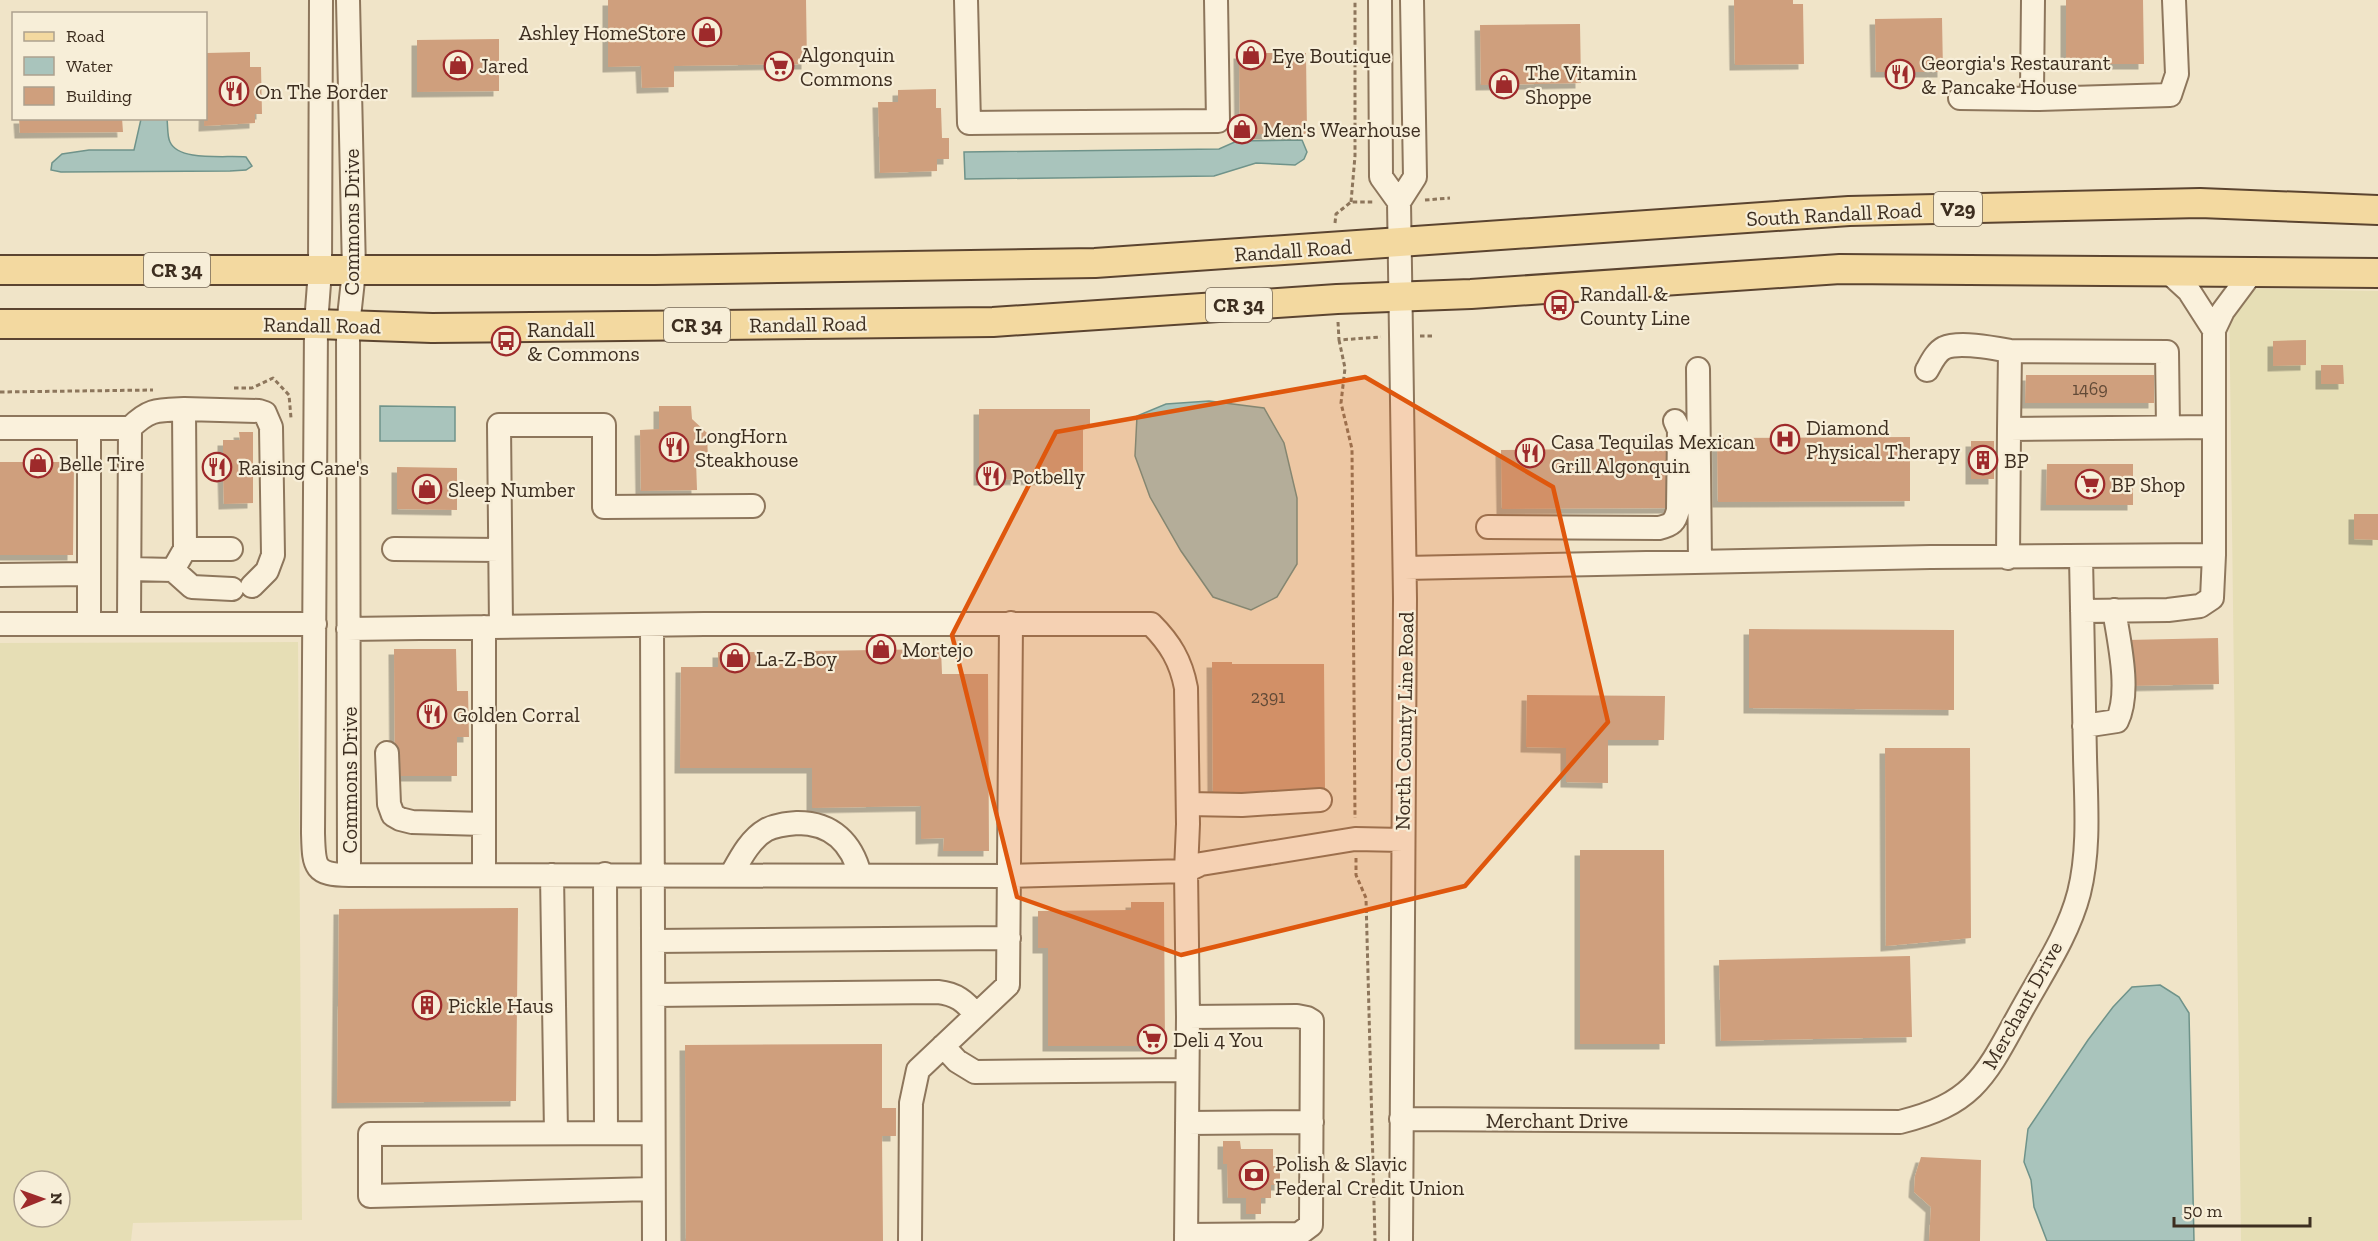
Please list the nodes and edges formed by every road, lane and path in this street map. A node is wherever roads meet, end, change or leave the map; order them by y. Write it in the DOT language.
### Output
graph roads {
  1 [pos="321,0"];
  2 [pos="348,0"];
  3 [pos="966,0"];
  4 [pos="1216,0"];
  5 [pos="1355,0"];
  6 [pos="1380,0"];
  7 [pos="1412,0"];
  8 [pos="2033,0"];
  9 [pos="2174,0"];
  10 [pos="1960,98"];
  11 [pos="2039,99"];
  12 [pos="1351,202"];
  13 [pos="1399,202"];
  14 [pos="2378,210"];
  15 [pos="1398,242"];
  16 [pos="0,270"];
  17 [pos="320,270"];
  18 [pos="2166,270"];
  19 [pos="354,271"];
  20 [pos="2252,272"];
  21 [pos="2378,273"];
  22 [pos="1400,297"];
  23 [pos="0,324"];
  24 [pos="316,324"];
  25 [pos="348,326"];
  26 [pos="2214,330"];
  27 [pos="1339,340"];
  28 [pos="2010,351"];
  29 [pos="1698,369"];
  30 [pos="1927,370"];
  31 [pos="273,378"];
  32 [pos="230,388"];
  33 [pos="162,390"];
  34 [pos="0,392"];
  35 [pos="184,409"];
  36 [pos="1675,421"];
  37 [pos="2168,427"];
  38 [pos="2214,427"];
  39 [pos="0,428"];
  40 [pos="89,428"];
  41 [pos="130,428"];
  42 [pos="2009,429"];
  43 [pos="753,506"];
  44 [pos="1488,526"];
  45 [pos="185,549"];
  46 [pos="231,549"];
  47 [pos="394,549"];
  48 [pos="500,550"];
  49 [pos="2214,555"];
  50 [pos="2081,557"];
  51 [pos="2008,558"];
  52 [pos="1700,562"];
  53 [pos="1405,568"];
  54 [pos="130,569"];
  55 [pos="173,570"];
  56 [pos="89,574"];
  57 [pos="0,575"];
  58 [pos="2114,610"];
  59 [pos="2082,611"];
  60 [pos="89,622"];
  61 [pos="129,623"];
  62 [pos="1011,623"];
  63 [pos="0,624"];
  64 [pos="315,624"];
  65 [pos="651,625"];
  66 [pos="492,627"];
  67 [pos="348,630"];
  68 [pos="2084,726"];
  69 [pos="387,753"];
  70 [pos="1320,800"];
  71 [pos="1188,804"];
  72 [pos="484,824"];
  73 [pos="1355,839"];
  74 [pos="1403,840"];
  75 [pos="1186,871"];
  76 [pos="605,874"];
  77 [pos="654,874"];
  78 [pos="349,875"];
  79 [pos="484,875"];
  80 [pos="552,875"];
  81 [pos="731,875"];
  82 [pos="860,875"];
  83 [pos="1010,876"];
  84 [pos="1009,938"];
  85 [pos="654,941"];
  86 [pos="654,994"];
  87 [pos="976,1015"];
  88 [pos="1188,1017"];
  89 [pos="944,1046"];
  90 [pos="1187,1070"];
  91 [pos="1401,1119"];
  92 [pos="1311,1122"];
  93 [pos="1187,1123"];
  94 [pos="556,1133"];
  95 [pos="606,1133"];
  96 [pos="653,1133"];
  97 [pos="653,1189"];
  98 [pos="1186,1238"];
  99 [pos="654,1241"];
  100 [pos="910,1241"];
  101 [pos="1375,1241"];
  102 [pos="1401,1241"];
  1 -- 17 [label="street, Commons Drive"];
  2 -- 19 [label="street, Commons Drive"];
  3 -- 4 [label="street"];
  5 -- 12 [label="path"];
  6 -- 13 [label="street"];
  7 -- 13 [label="street"];
  8 -- 11 [label="street"];
  9 -- 11 [label="street"];
  10 -- 11 [label="street"];
  13 -- 15 [label="street, North County Line Road"];
  14 -- 15 [label="main road, South Randall Road / V29"];
  15 -- 19 [label="main road, Randall Road / CR 34"];
  15 -- 22 [label="street, North County Line Road"];
  16 -- 17 [label="main road, Randall Road / CR 34"];
  17 -- 19 [label="main road, Randall Road / CR 34"];
  17 -- 24 [label="street, Commons Drive"];
  18 -- 20 [label="main road"];
  18 -- 22 [label="main road"];
  18 -- 26 [label="street"];
  19 -- 25 [label="street, Commons Drive"];
  20 -- 21 [label="main road"];
  20 -- 26 [label="street"];
  22 -- 25 [label="main road, Randall Road / CR 34"];
  22 -- 53 [label="street, North County Line Road"];
  23 -- 24 [label="main road, Randall Road / CR 34"];
  24 -- 25 [label="main road, Randall Road / CR 34"];
  24 -- 64 [label="street, Commons Drive"];
  25 -- 67 [label="street, Commons Drive"];
  26 -- 38 [label="street"];
  27 -- 73 [label="path"];
  28 -- 30 [label="street"];
  28 -- 37 [label="street"];
  28 -- 42 [label="street"];
  29 -- 52 [label="street"];
  31 -- 32 [label="path"];
  33 -- 34 [label="path"];
  35 -- 41 [label="street"];
  35 -- 45 [label="street"];
  35 -- 55 [label="street"];
  36 -- 44 [label="street"];
  37 -- 38 [label="street"];
  37 -- 42 [label="street"];
  38 -- 49 [label="street"];
  39 -- 40 [label="street"];
  40 -- 41 [label="street"];
  40 -- 56 [label="street"];
  41 -- 54 [label="street"];
  42 -- 51 [label="street"];
  43 -- 48 [label="street"];
  45 -- 46 [label="street"];
  45 -- 55 [label="street"];
  47 -- 48 [label="street"];
  48 -- 66 [label="street"];
  49 -- 50 [label="street"];
  49 -- 58 [label="street"];
  50 -- 51 [label="street"];
  50 -- 59 [label="street, Merchant Drive"];
  51 -- 52 [label="street"];
  52 -- 53 [label="street"];
  53 -- 74 [label="street, North County Line Road"];
  54 -- 55 [label="street"];
  54 -- 61 [label="street"];
  56 -- 57 [label="street"];
  56 -- 60 [label="street"];
  58 -- 59 [label="street"];
  58 -- 68 [label="street"];
  59 -- 68 [label="street, Merchant Drive"];
  60 -- 61 [label="street"];
  60 -- 63 [label="street"];
  61 -- 64 [label="street"];
  62 -- 65 [label="street"];
  62 -- 71 [label="street"];
  62 -- 83 [label="street"];
  64 -- 78 [label="street, Commons Drive"];
  65 -- 66 [label="street"];
  65 -- 77 [label="street"];
  66 -- 67 [label="street"];
  66 -- 72 [label="street"];
  67 -- 78 [label="street, Commons Drive"];
  68 -- 91 [label="street, Merchant Drive"];
  69 -- 72 [label="street"];
  70 -- 71 [label="street"];
  71 -- 75 [label="street"];
  72 -- 79 [label="street"];
  73 -- 74 [label="street"];
  73 -- 75 [label="street"];
  73 -- 101 [label="path"];
  74 -- 91 [label="street, North County Line Road"];
  75 -- 83 [label="street"];
  75 -- 88 [label="street"];
  76 -- 77 [label="street"];
  76 -- 80 [label="street"];
  76 -- 95 [label="street"];
  77 -- 81 [label="street"];
  77 -- 85 [label="street"];
  78 -- 79 [label="street"];
  79 -- 80 [label="street"];
  80 -- 94 [label="street"];
  81 -- 82 [label="street"];
  81 -- 82 [label="street"];
  82 -- 83 [label="street"];
  83 -- 84 [label="street"];
  84 -- 85 [label="street"];
  84 -- 87 [label="street"];
  85 -- 86 [label="street"];
  86 -- 87 [label="street"];
  86 -- 96 [label="street"];
  87 -- 89 [label="street"];
  88 -- 90 [label="street"];
  88 -- 92 [label="street"];
  89 -- 90 [label="street"];
  89 -- 100 [label="street"];
  90 -- 93 [label="street"];
  91 -- 102 [label="street, North County Line Road"];
  92 -- 93 [label="street"];
  92 -- 98 [label="street"];
  93 -- 98 [label="street"];
  94 -- 95 [label="street"];
  94 -- 97 [label="street"];
  95 -- 96 [label="street"];
  96 -- 97 [label="street"];
  97 -- 99 [label="street"];
}
